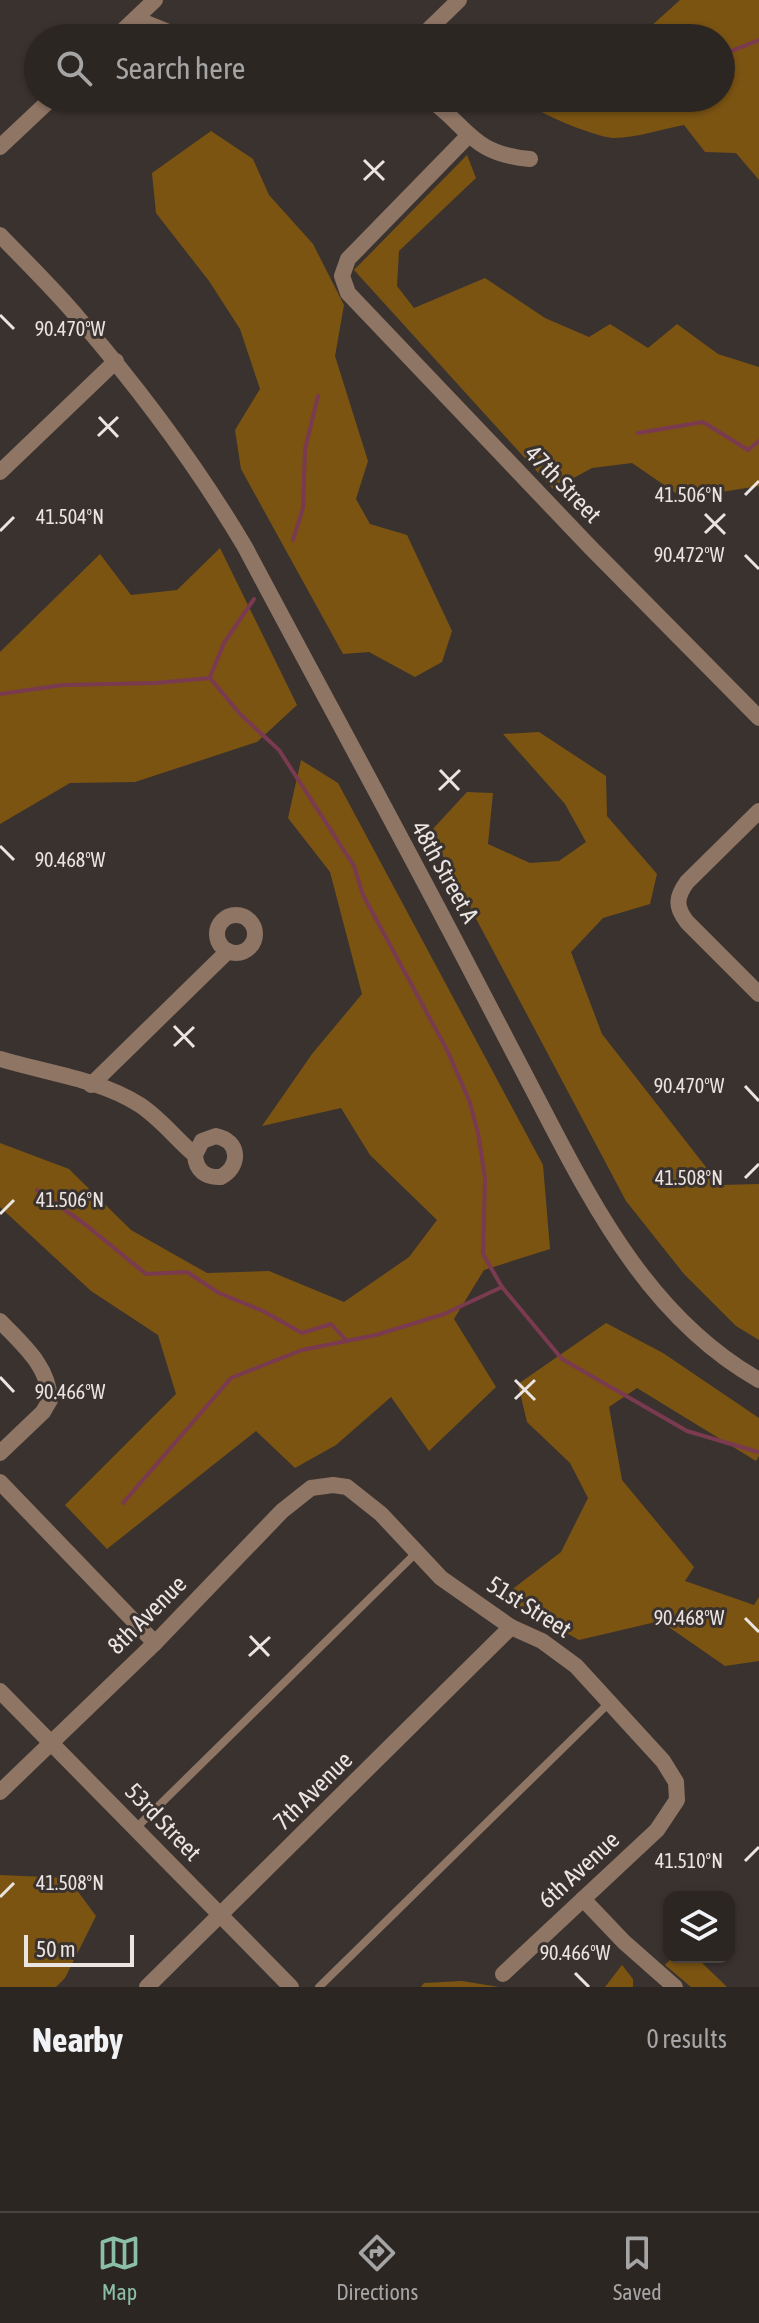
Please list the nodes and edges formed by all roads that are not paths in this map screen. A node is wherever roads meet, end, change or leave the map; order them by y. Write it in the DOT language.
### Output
graph roads {
  1 [pos="155,0"];
  2 [pos="459,0"];
  3 [pos="136,19"];
  4 [pos="130,24"];
  5 [pos="148,24"];
  6 [pos="434,24"];
  7 [pos="37,112"];
  8 [pos="446,112"];
  9 [pos="468,136"];
  10 [pos="0,147"];
  11 [pos="530,159"];
  12 [pos="0,235"];
  13 [pos="116,361"];
  14 [pos="0,472"];
  15 [pos="759,718"];
  16 [pos="759,811"];
  17 [pos="228,951"];
  18 [pos="759,994"];
  19 [pos="0,1059"];
  20 [pos="91,1085"];
  21 [pos="195,1155"];
  22 [pos="0,1321"];
  23 [pos="759,1380"];
  24 [pos="0,1453"];
  25 [pos="0,1482"];
  26 [pos="333,1485"];
  27 [pos="416,1553"];
  28 [pos="511,1627"];
  29 [pos="155,1643"];
  30 [pos="0,1691"];
  31 [pos="610,1702"];
  32 [pos="51,1743"];
  33 [pos="0,1792"];
  34 [pos="677,1792"];
  35 [pos="136,1828"];
  36 [pos="583,1899"];
  37 [pos="220,1915"];
  38 [pos="503,1974"];
  39 [pos="147,1987"];
  40 [pos="291,1987"];
  41 [pos="319,1987"];
  42 [pos="675,1987"];
  1 -- 3 [label="street"];
  2 -- 6 [label="street"];
  3 -- 4 [label="street"];
  3 -- 5 [label="street"];
  7 -- 10 [label="street"];
  8 -- 9 [label="street"];
  9 -- 11 [label="street"];
  9 -- 15 [label="street, 47th Street"];
  12 -- 13 [label="street, 48th Street A"];
  13 -- 14 [label="street"];
  13 -- 23 [label="street, 48th Street A"];
  16 -- 18 [label="street"];
  17 -- 20 [label="street"];
  19 -- 20 [label="street"];
  20 -- 21 [label="street"];
  22 -- 24 [label="street"];
  25 -- 29 [label="street"];
  26 -- 27 [label="street, 51st Street"];
  26 -- 29 [label="street, 8th Avenue"];
  27 -- 28 [label="street, 51st Street"];
  27 -- 35 [label="lane"];
  28 -- 31 [label="street, 51st Street"];
  28 -- 37 [label="street, 7th Avenue"];
  29 -- 32 [label="street, 8th Avenue"];
  30 -- 32 [label="street, 53rd Street"];
  31 -- 34 [label="street, 51st Street"];
  31 -- 41 [label="lane"];
  32 -- 33 [label="street, 8th Avenue"];
  32 -- 35 [label="street, 53rd Street"];
  34 -- 36 [label="street, 6th Avenue"];
  35 -- 37 [label="street, 53rd Street"];
  36 -- 38 [label="street, 6th Avenue"];
  36 -- 42 [label="street"];
  37 -- 39 [label="street, 7th Avenue"];
  37 -- 40 [label="street, 53rd Street"];
}
